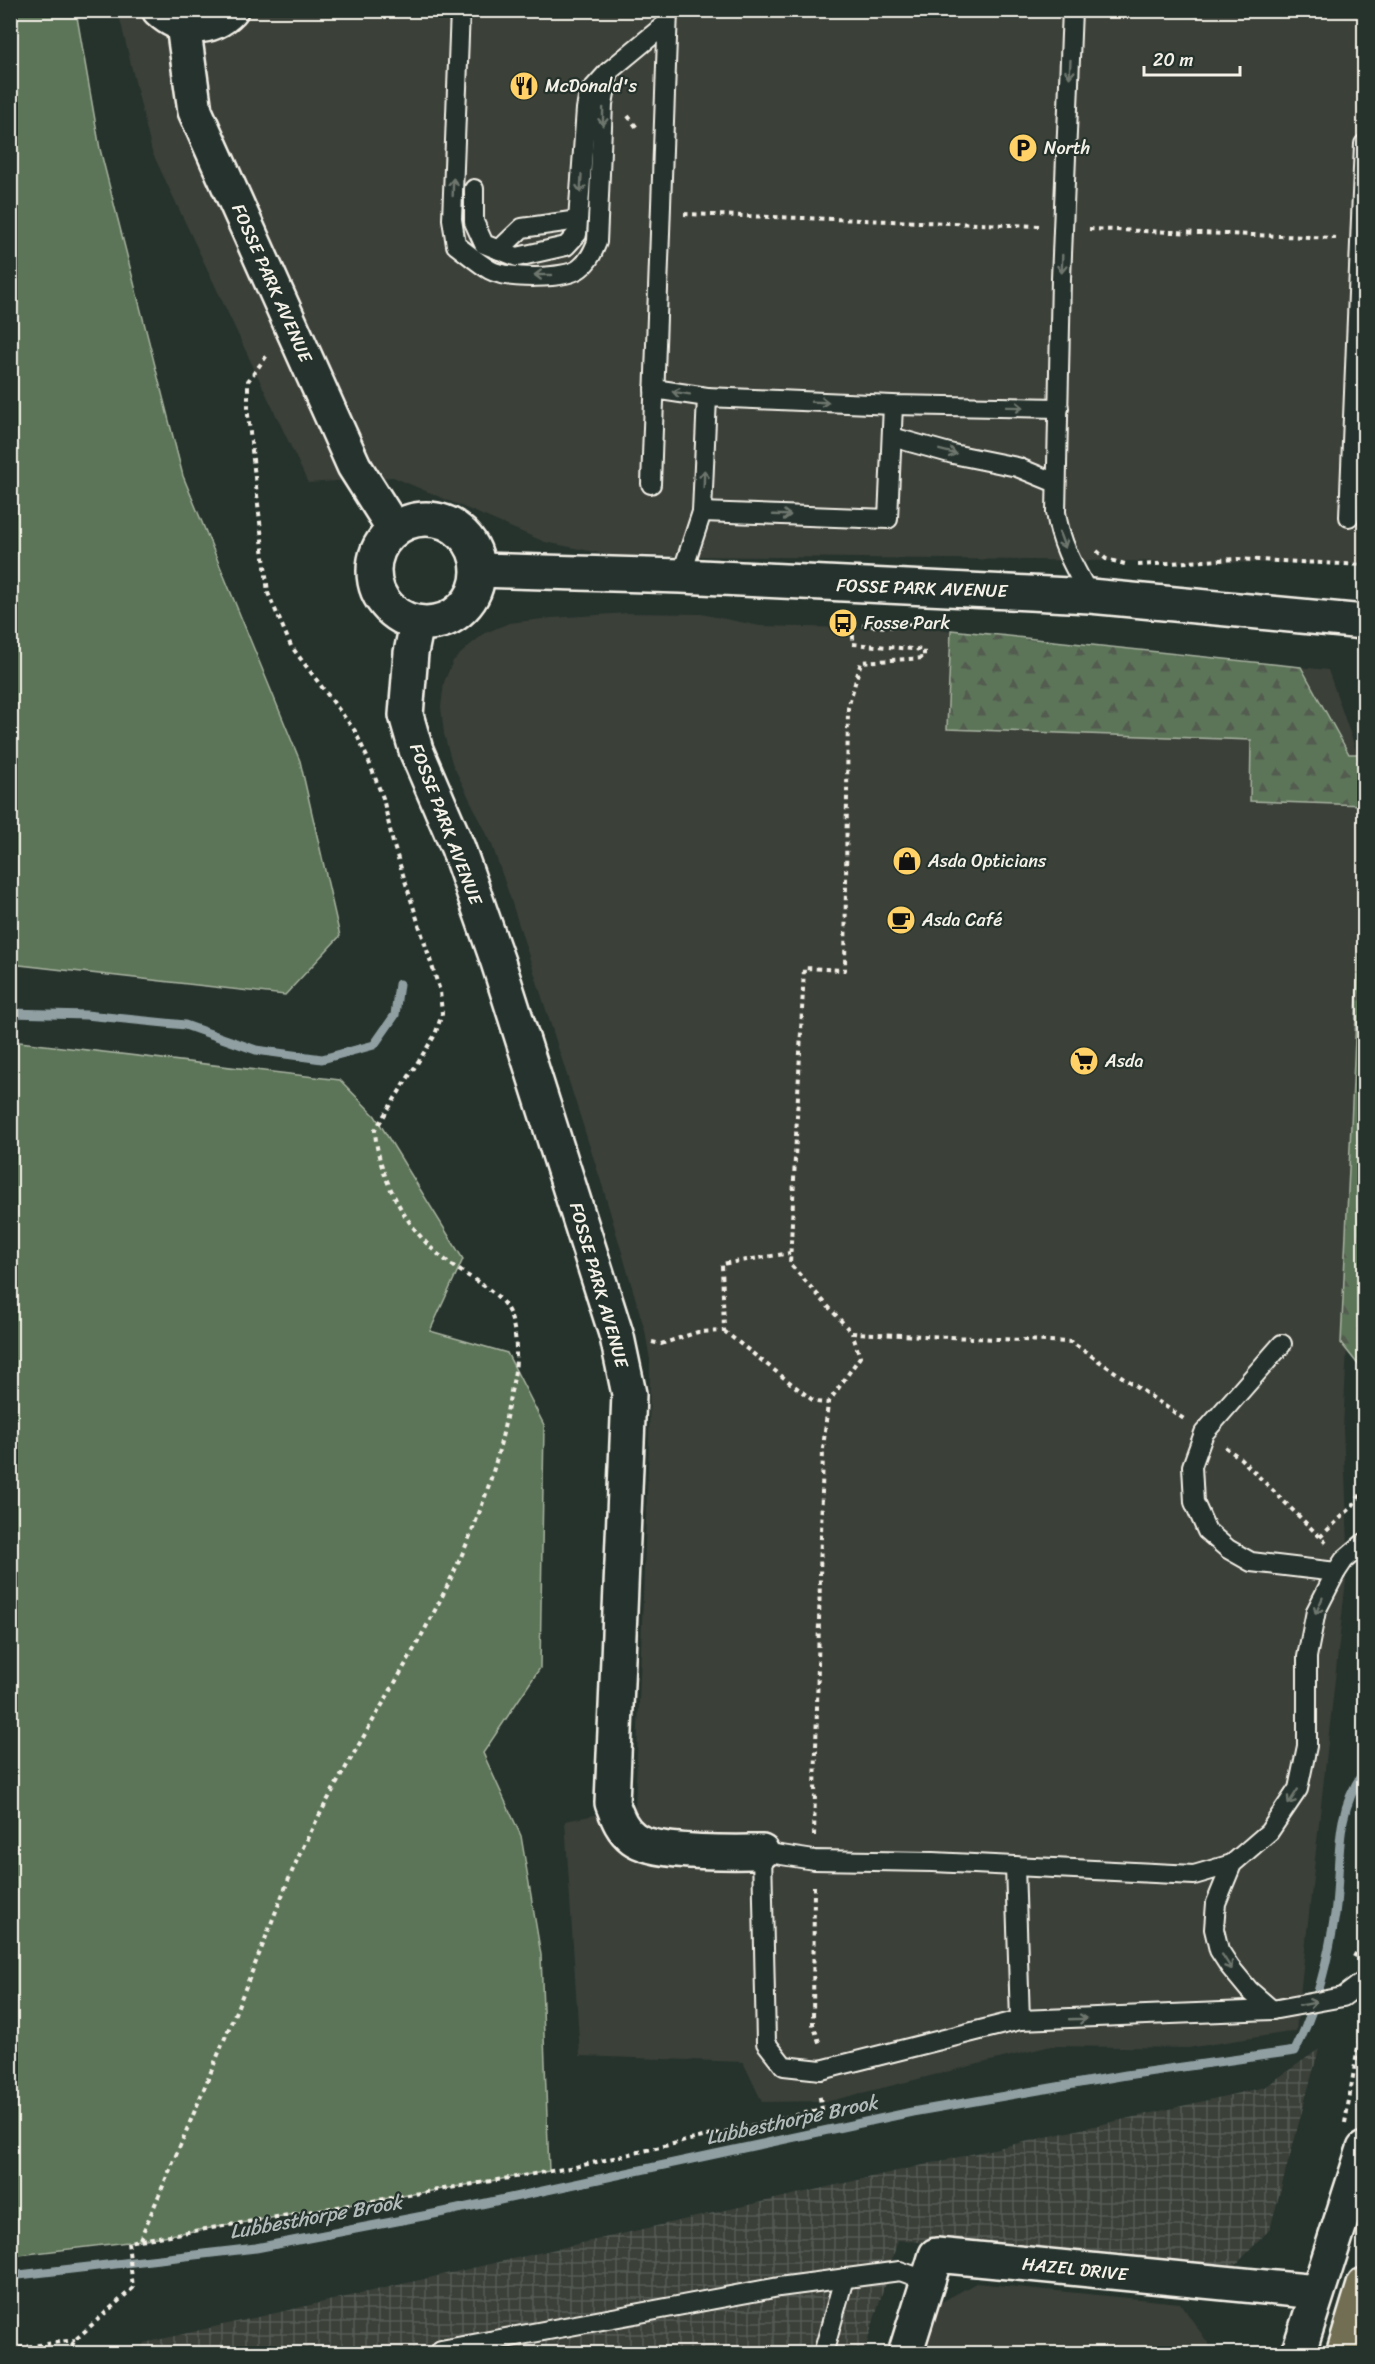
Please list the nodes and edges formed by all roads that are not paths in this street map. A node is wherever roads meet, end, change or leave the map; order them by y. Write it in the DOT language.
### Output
graph roads {
  1 [pos="231,10"];
  2 [pos="460,10"];
  3 [pos="1072,10"];
  4 [pos="667,17"];
  5 [pos="171,18"];
  6 [pos="459,44"];
  7 [pos="473,59"];
  8 [pos="609,71"];
  9 [pos="1365,144"];
  10 [pos="474,189"];
  11 [pos="578,220"];
  12 [pos="499,250"];
  13 [pos="654,389"];
  14 [pos="707,397"];
  15 [pos="893,405"];
  16 [pos="1059,408"];
  17 [pos="892,437"];
  18 [pos="1056,483"];
  19 [pos="651,484"];
  20 [pos="702,512"];
  21 [pos="1349,517"];
  22 [pos="394,529"];
  23 [pos="479,570"];
  24 [pos="681,576"];
  25 [pos="1090,596"];
  26 [pos="1365,622"];
  27 [pos="417,623"];
  28 [pos="1282,1344"];
  29 [pos="1365,1543"];
  30 [pos="1340,1566"];
  31 [pos="762,1852"];
  32 [pos="1232,1864"];
  33 [pos="1015,1866"];
  34 [pos="1365,1982"];
  35 [pos="1272,2010"];
  36 [pos="1020,2020"];
  37 [pos="1365,2149"];
  38 [pos="844,2278"];
  39 [pos="928,2281"];
  40 [pos="1365,2285"];
  41 [pos="1317,2292"];
  42 [pos="440,2354"];
  43 [pos="823,2354"];
  44 [pos="905,2354"];
  45 [pos="1298,2354"];
  46 [pos="1343,2354"];
  1 -- 5 [label="street"];
  2 -- 6 [label="lane"];
  3 -- 16 [label="lane, one-way"];
  4 -- 8 [label="lane"];
  4 -- 13 [label="lane"];
  5 -- 22 [label="street, FOSSE PARK AVENUE"];
  6 -- 7 [label="lane"];
  8 -- 6 [label="lane, one-way"];
  8 -- 11 [label="lane, one-way"];
  9 -- 21 [label="lane"];
  10 -- 12 [label="lane"];
  11 -- 12 [label="lane"];
  11 -- 12 [label="lane"];
  14 -- 13 [label="lane, one-way"];
  13 -- 19 [label="lane"];
  14 -- 15 [label="lane, one-way"];
  20 -- 14 [label="lane, one-way"];
  15 -- 16 [label="lane, one-way"];
  15 -- 17 [label="lane"];
  16 -- 18 [label="lane"];
  17 -- 18 [label="lane, one-way"];
  20 -- 17 [label="lane, one-way"];
  18 -- 25 [label="lane, one-way"];
  20 -- 24 [label="lane"];
  22 -- 23 [label="street"];
  22 -- 27 [label="street"];
  23 -- 24 [label="street, FOSSE PARK AVENUE"];
  23 -- 27 [label="street"];
  24 -- 25 [label="street, FOSSE PARK AVENUE"];
  25 -- 26 [label="street, FOSSE PARK AVENUE"];
  27 -- 31 [label="street, FOSSE PARK AVENUE"];
  28 -- 30 [label="lane"];
  29 -- 30 [label="lane"];
  30 -- 32 [label="lane, one-way"];
  31 -- 33 [label="lane"];
  31 -- 36 [label="lane"];
  32 -- 33 [label="lane"];
  32 -- 35 [label="lane, one-way"];
  33 -- 36 [label="lane"];
  35 -- 34 [label="lane, one-way"];
  36 -- 35 [label="lane, one-way"];
  37 -- 41 [label="street"];
  38 -- 39 [label="lane"];
  38 -- 42 [label="lane"];
  38 -- 43 [label="lane"];
  39 -- 41 [label="street, HAZEL DRIVE"];
  39 -- 44 [label="street, HAZEL DRIVE"];
  40 -- 46 [label="main road"];
  41 -- 45 [label="street"];
}
